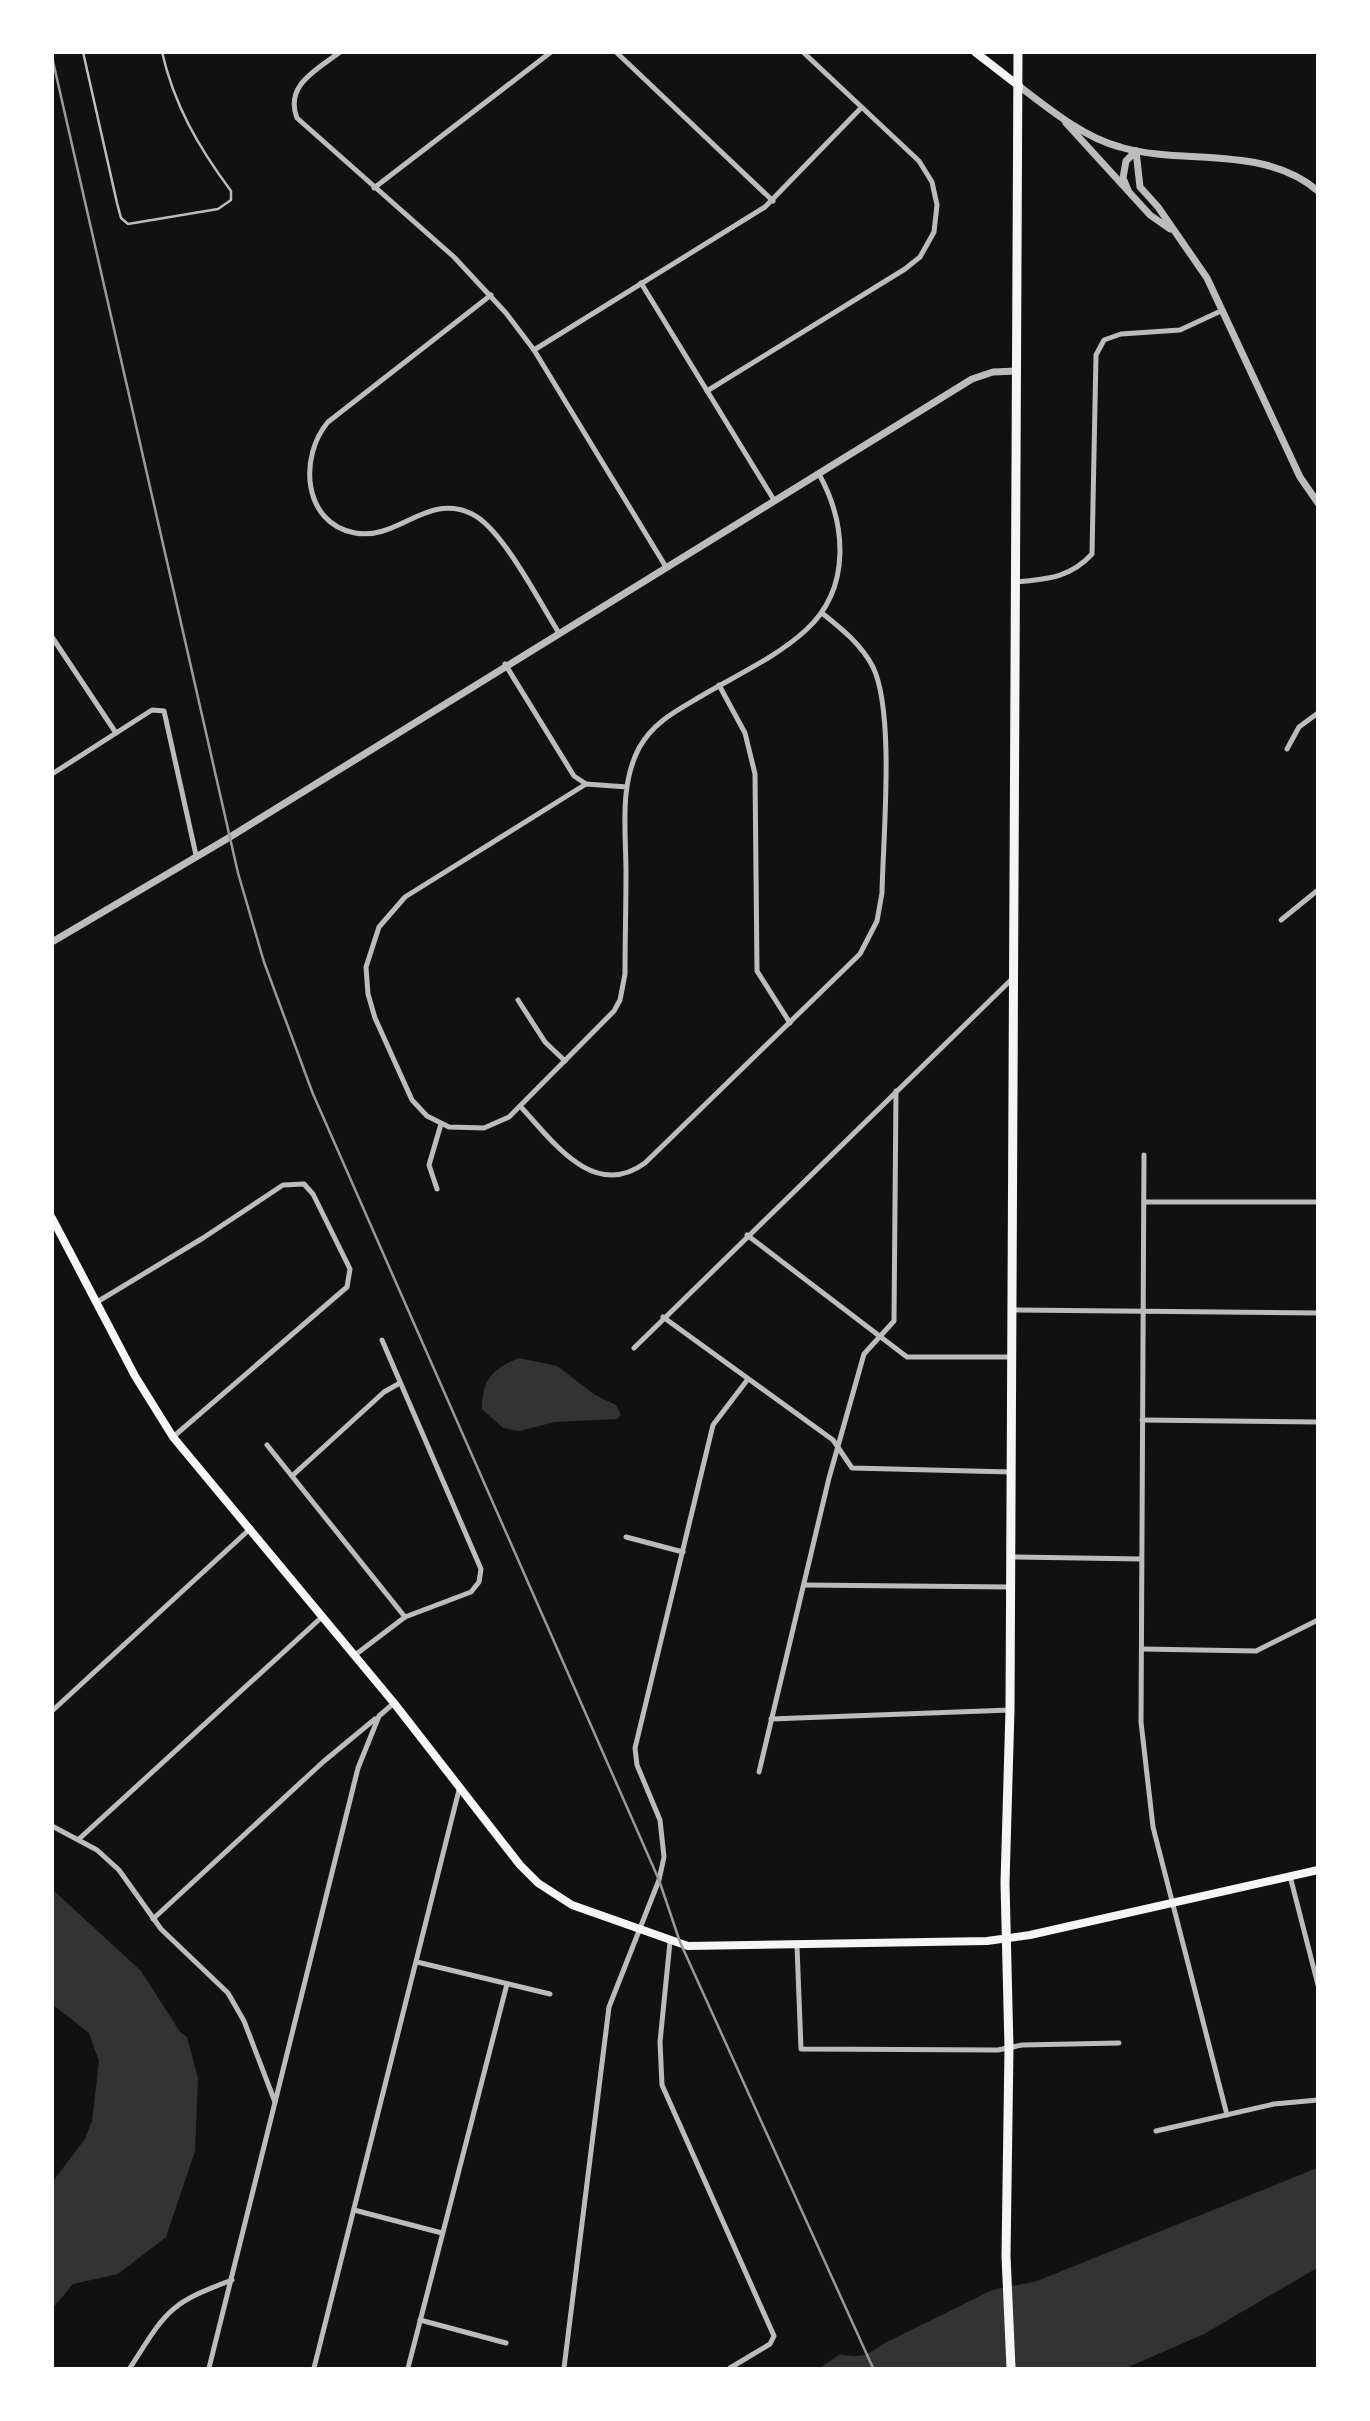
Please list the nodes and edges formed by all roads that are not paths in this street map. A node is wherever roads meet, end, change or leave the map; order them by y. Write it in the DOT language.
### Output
graph roads {
  1 [pos="83,52"];
  2 [pos="162,52"];
  3 [pos="340,52"];
  4 [pos="551,52"];
  5 [pos="616,52"];
  6 [pos="803,52"];
  7 [pos="975,52"];
  8 [pos="1018,52"];
  9 [pos="1019,86"];
  10 [pos="861,108"];
  11 [pos="1062,118"];
  12 [pos="1136,151"];
  13 [pos="374,188"];
  14 [pos="1318,191"];
  15 [pos="1128,192"];
  16 [pos="773,201"];
  17 [pos="1173,232"];
  18 [pos="641,284"];
  19 [pos="491,295"];
  20 [pos="1223,310"];
  21 [pos="534,350"];
  22 [pos="1017,371"];
  23 [pos="707,391"];
  24 [pos="819,474"];
  25 [pos="774,500"];
  26 [pos="1318,503"];
  27 [pos="666,567"];
  28 [pos="1016,582"];
  29 [pos="822,613"];
  30 [pos="559,634"];
  31 [pos="52,637"];
  32 [pos="505,664"];
  33 [pos="719,685"];
  34 [pos="1318,713"];
  35 [pos="116,733"];
  36 [pos="1287,750"];
  37 [pos="52,774"];
  38 [pos="586,784"];
  39 [pos="627,787"];
  40 [pos="195,855"];
  41 [pos="1318,890"];
  42 [pos="1281,920"];
  43 [pos="52,943"];
  44 [pos="1014,977"];
  45 [pos="518,1000"];
  46 [pos="790,1023"];
  47 [pos="565,1061"];
  48 [pos="896,1091"];
  49 [pos="520,1106"];
  50 [pos="441,1124"];
  51 [pos="1144,1154"];
  52 [pos="437,1189"];
  53 [pos="1144,1202"];
  54 [pos="1318,1202"];
  55 [pos="52,1218"];
  56 [pos="747,1235"];
  57 [pos="97,1302"];
  58 [pos="1012,1310"];
  59 [pos="1143,1311"];
  60 [pos="1318,1313"];
  61 [pos="663,1317"];
  62 [pos="881,1338"];
  63 [pos="382,1340"];
  64 [pos="634,1348"];
  65 [pos="1012,1357"];
  66 [pos="748,1379"];
  67 [pos="400,1383"];
  68 [pos="1142,1420"];
  69 [pos="1318,1422"];
  70 [pos="173,1437"];
  71 [pos="267,1445"];
  72 [pos="838,1446"];
  73 [pos="1011,1472"];
  74 [pos="292,1476"];
  75 [pos="251,1528"];
  76 [pos="625,1537"];
  77 [pos="682,1552"];
  78 [pos="1011,1558"];
  79 [pos="1141,1559"];
  80 [pos="804,1585"];
  81 [pos="1010,1587"];
  82 [pos="323,1616"];
  83 [pos="405,1617"];
  84 [pos="1318,1620"];
  85 [pos="1142,1649"];
  86 [pos="355,1655"];
  87 [pos="394,1703"];
  88 [pos="1010,1710"];
  89 [pos="52,1711"];
  90 [pos="379,1716"];
  91 [pos="771,1719"];
  92 [pos="759,1772"];
  93 [pos="460,1786"];
  94 [pos="52,1826"];
  95 [pos="79,1839"];
  96 [pos="1318,1870"];
  97 [pos="1290,1876"];
  98 [pos="1174,1904"];
  99 [pos="153,1919"];
  100 [pos="638,1930"];
  101 [pos="1005,1940"];
  102 [pos="670,1942"];
  103 [pos="797,1946"];
  104 [pos="417,1962"];
  105 [pos="508,1984"];
  106 [pos="1318,1984"];
  107 [pos="550,1994"];
  108 [pos="1119,2043"];
  109 [pos="1009,2048"];
  110 [pos="1318,2100"];
  111 [pos="276,2103"];
  112 [pos="1227,2115"];
  113 [pos="1156,2131"];
  114 [pos="354,2210"];
  115 [pos="442,2233"];
  116 [pos="232,2280"];
  117 [pos="420,2320"];
  118 [pos="506,2343"];
  119 [pos="130,2368"];
  120 [pos="209,2368"];
  121 [pos="314,2368"];
  122 [pos="408,2368"];
  123 [pos="564,2368"];
  124 [pos="730,2368"];
  125 [pos="1011,2368"];
  1 -- 2 [label="lane"];
  3 -- 13 [label="street"];
  4 -- 13 [label="street"];
  5 -- 16 [label="street"];
  6 -- 10 [label="street"];
  7 -- 9 [label="main road"];
  8 -- 9 [label="main road"];
  9 -- 11 [label="street"];
  9 -- 22 [label="main road"];
  10 -- 16 [label="street"];
  10 -- 23 [label="street"];
  11 -- 12 [label="street"];
  11 -- 15 [label="street"];
  12 -- 14 [label="street"];
  12 -- 15 [label="street"];
  12 -- 17 [label="street"];
  13 -- 19 [label="street"];
  15 -- 17 [label="street"];
  16 -- 18 [label="street"];
  17 -- 20 [label="street"];
  18 -- 21 [label="street"];
  18 -- 23 [label="street"];
  19 -- 21 [label="street"];
  19 -- 30 [label="street"];
  20 -- 26 [label="street"];
  20 -- 28 [label="street"];
  21 -- 27 [label="street"];
  22 -- 24 [label="street"];
  22 -- 28 [label="main road"];
  23 -- 25 [label="street"];
  24 -- 25 [label="street"];
  24 -- 29 [label="street"];
  25 -- 27 [label="street"];
  27 -- 30 [label="street"];
  28 -- 44 [label="main road"];
  29 -- 33 [label="street"];
  29 -- 46 [label="street"];
  30 -- 32 [label="street"];
  31 -- 35 [label="street"];
  32 -- 38 [label="street"];
  32 -- 40 [label="street"];
  33 -- 39 [label="street"];
  33 -- 46 [label="street"];
  34 -- 36 [label="street"];
  35 -- 37 [label="street"];
  35 -- 40 [label="street"];
  38 -- 39 [label="street"];
  38 -- 50 [label="street"];
  39 -- 47 [label="street"];
  40 -- 43 [label="street"];
  41 -- 42 [label="street"];
  44 -- 48 [label="street"];
  44 -- 58 [label="main road"];
  45 -- 47 [label="street"];
  46 -- 49 [label="street"];
  47 -- 49 [label="street"];
  48 -- 56 [label="street"];
  48 -- 62 [label="street"];
  49 -- 50 [label="street"];
  50 -- 52 [label="street"];
  51 -- 53 [label="street"];
  53 -- 54 [label="street"];
  53 -- 59 [label="street"];
  55 -- 57 [label="main road"];
  56 -- 61 [label="street"];
  56 -- 62 [label="street"];
  57 -- 70 [label="main road"];
  57 -- 70 [label="street"];
  58 -- 59 [label="street"];
  58 -- 65 [label="main road"];
  59 -- 60 [label="street"];
  59 -- 68 [label="street"];
  61 -- 64 [label="street"];
  61 -- 66 [label="street"];
  62 -- 65 [label="street"];
  62 -- 72 [label="street"];
  63 -- 67 [label="street"];
  65 -- 73 [label="main road"];
  66 -- 72 [label="street"];
  66 -- 77 [label="street"];
  67 -- 74 [label="street"];
  67 -- 83 [label="street"];
  68 -- 69 [label="street"];
  68 -- 79 [label="street"];
  70 -- 75 [label="main road"];
  71 -- 74 [label="street"];
  72 -- 73 [label="street"];
  72 -- 80 [label="street"];
  73 -- 78 [label="main road"];
  74 -- 83 [label="street"];
  75 -- 82 [label="main road"];
  75 -- 89 [label="street"];
  76 -- 77 [label="street"];
  77 -- 100 [label="street"];
  78 -- 79 [label="street"];
  78 -- 81 [label="main road"];
  79 -- 85 [label="street"];
  80 -- 81 [label="street"];
  80 -- 91 [label="street"];
  81 -- 88 [label="main road"];
  82 -- 86 [label="main road"];
  82 -- 95 [label="street"];
  83 -- 86 [label="street"];
  84 -- 85 [label="street"];
  85 -- 98 [label="street"];
  86 -- 87 [label="main road"];
  87 -- 90 [label="street"];
  87 -- 93 [label="main road"];
  88 -- 91 [label="street"];
  88 -- 101 [label="main road"];
  90 -- 99 [label="street"];
  90 -- 111 [label="street"];
  91 -- 92 [label="street"];
  93 -- 100 [label="main road"];
  93 -- 104 [label="street"];
  94 -- 95 [label="street"];
  95 -- 99 [label="street"];
  96 -- 97 [label="main road"];
  97 -- 98 [label="main road"];
  97 -- 106 [label="street"];
  98 -- 101 [label="main road"];
  98 -- 112 [label="street"];
  99 -- 111 [label="street"];
  100 -- 102 [label="main road"];
  100 -- 123 [label="street"];
  101 -- 103 [label="main road"];
  101 -- 109 [label="main road"];
  102 -- 103 [label="main road"];
  102 -- 124 [label="street"];
  103 -- 109 [label="street"];
  104 -- 105 [label="street"];
  104 -- 114 [label="street"];
  105 -- 107 [label="street"];
  105 -- 115 [label="street"];
  108 -- 109 [label="street"];
  109 -- 125 [label="main road"];
  110 -- 112 [label="street"];
  111 -- 116 [label="street"];
  112 -- 113 [label="street"];
  114 -- 115 [label="street"];
  114 -- 121 [label="street"];
  115 -- 117 [label="street"];
  116 -- 119 [label="street"];
  116 -- 120 [label="street"];
  117 -- 118 [label="street"];
  117 -- 122 [label="street"];
}
